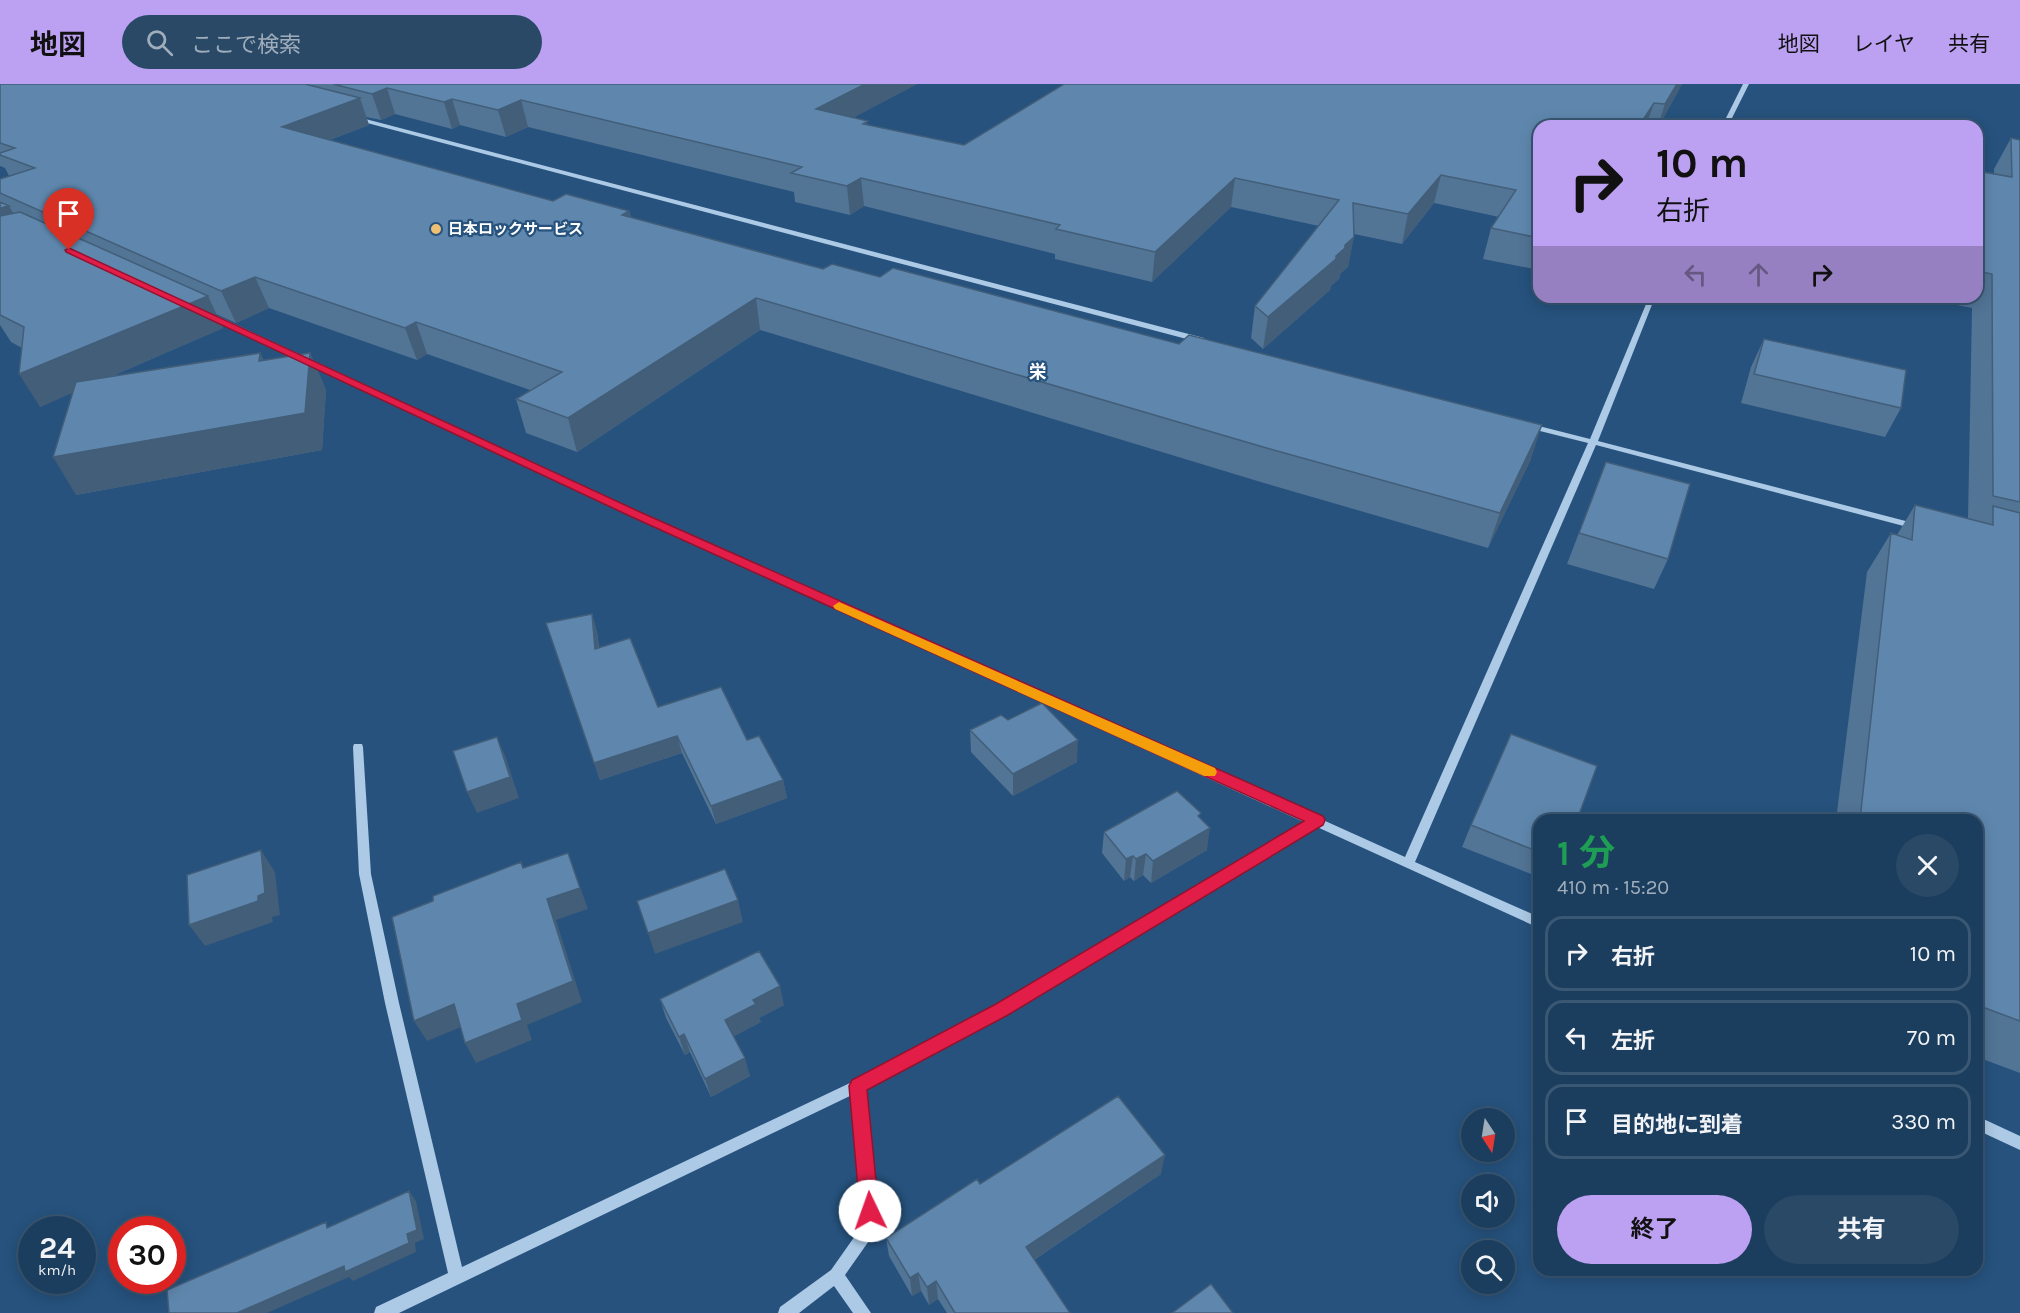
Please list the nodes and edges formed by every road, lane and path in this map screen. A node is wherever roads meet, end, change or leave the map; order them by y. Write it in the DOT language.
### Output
graph roads {
  1 [pos="1746,84"];
  2 [pos="343,114"];
  3 [pos="1728,120"];
  4 [pos="1650,303"];
  5 [pos="193,308"];
  6 [pos="1210,342"];
  7 [pos="1523,424"];
  8 [pos="1593,442"];
  9 [pos="1928,529"];
  10 [pos="358,747"];
  11 [pos="1318,820"];
  12 [pos="1408,864"];
  13 [pos="1533,920"];
  14 [pos="858,1086"];
  15 [pos="1983,1126"];
  16 [pos="2020,1143"];
  17 [pos="836,1275"];
  18 [pos="457,1277"];
  19 [pos="382,1313"];
  20 [pos="786,1313"];
  21 [pos="863,1313"];
  1 -- 3 [label="street"];
  2 -- 6 [label="street"];
  4 -- 8 [label="street"];
  5 -- 11 [label="street"];
  7 -- 8 [label="street"];
  8 -- 9 [label="street"];
  8 -- 12 [label="street"];
  10 -- 18 [label="street"];
  11 -- 12 [label="street"];
  11 -- 14 [label="street"];
  12 -- 13 [label="street"];
  14 -- 17 [label="street"];
  14 -- 18 [label="street"];
  15 -- 16 [label="street"];
  17 -- 20 [label="street"];
  17 -- 21 [label="street"];
  18 -- 19 [label="street"];
}
